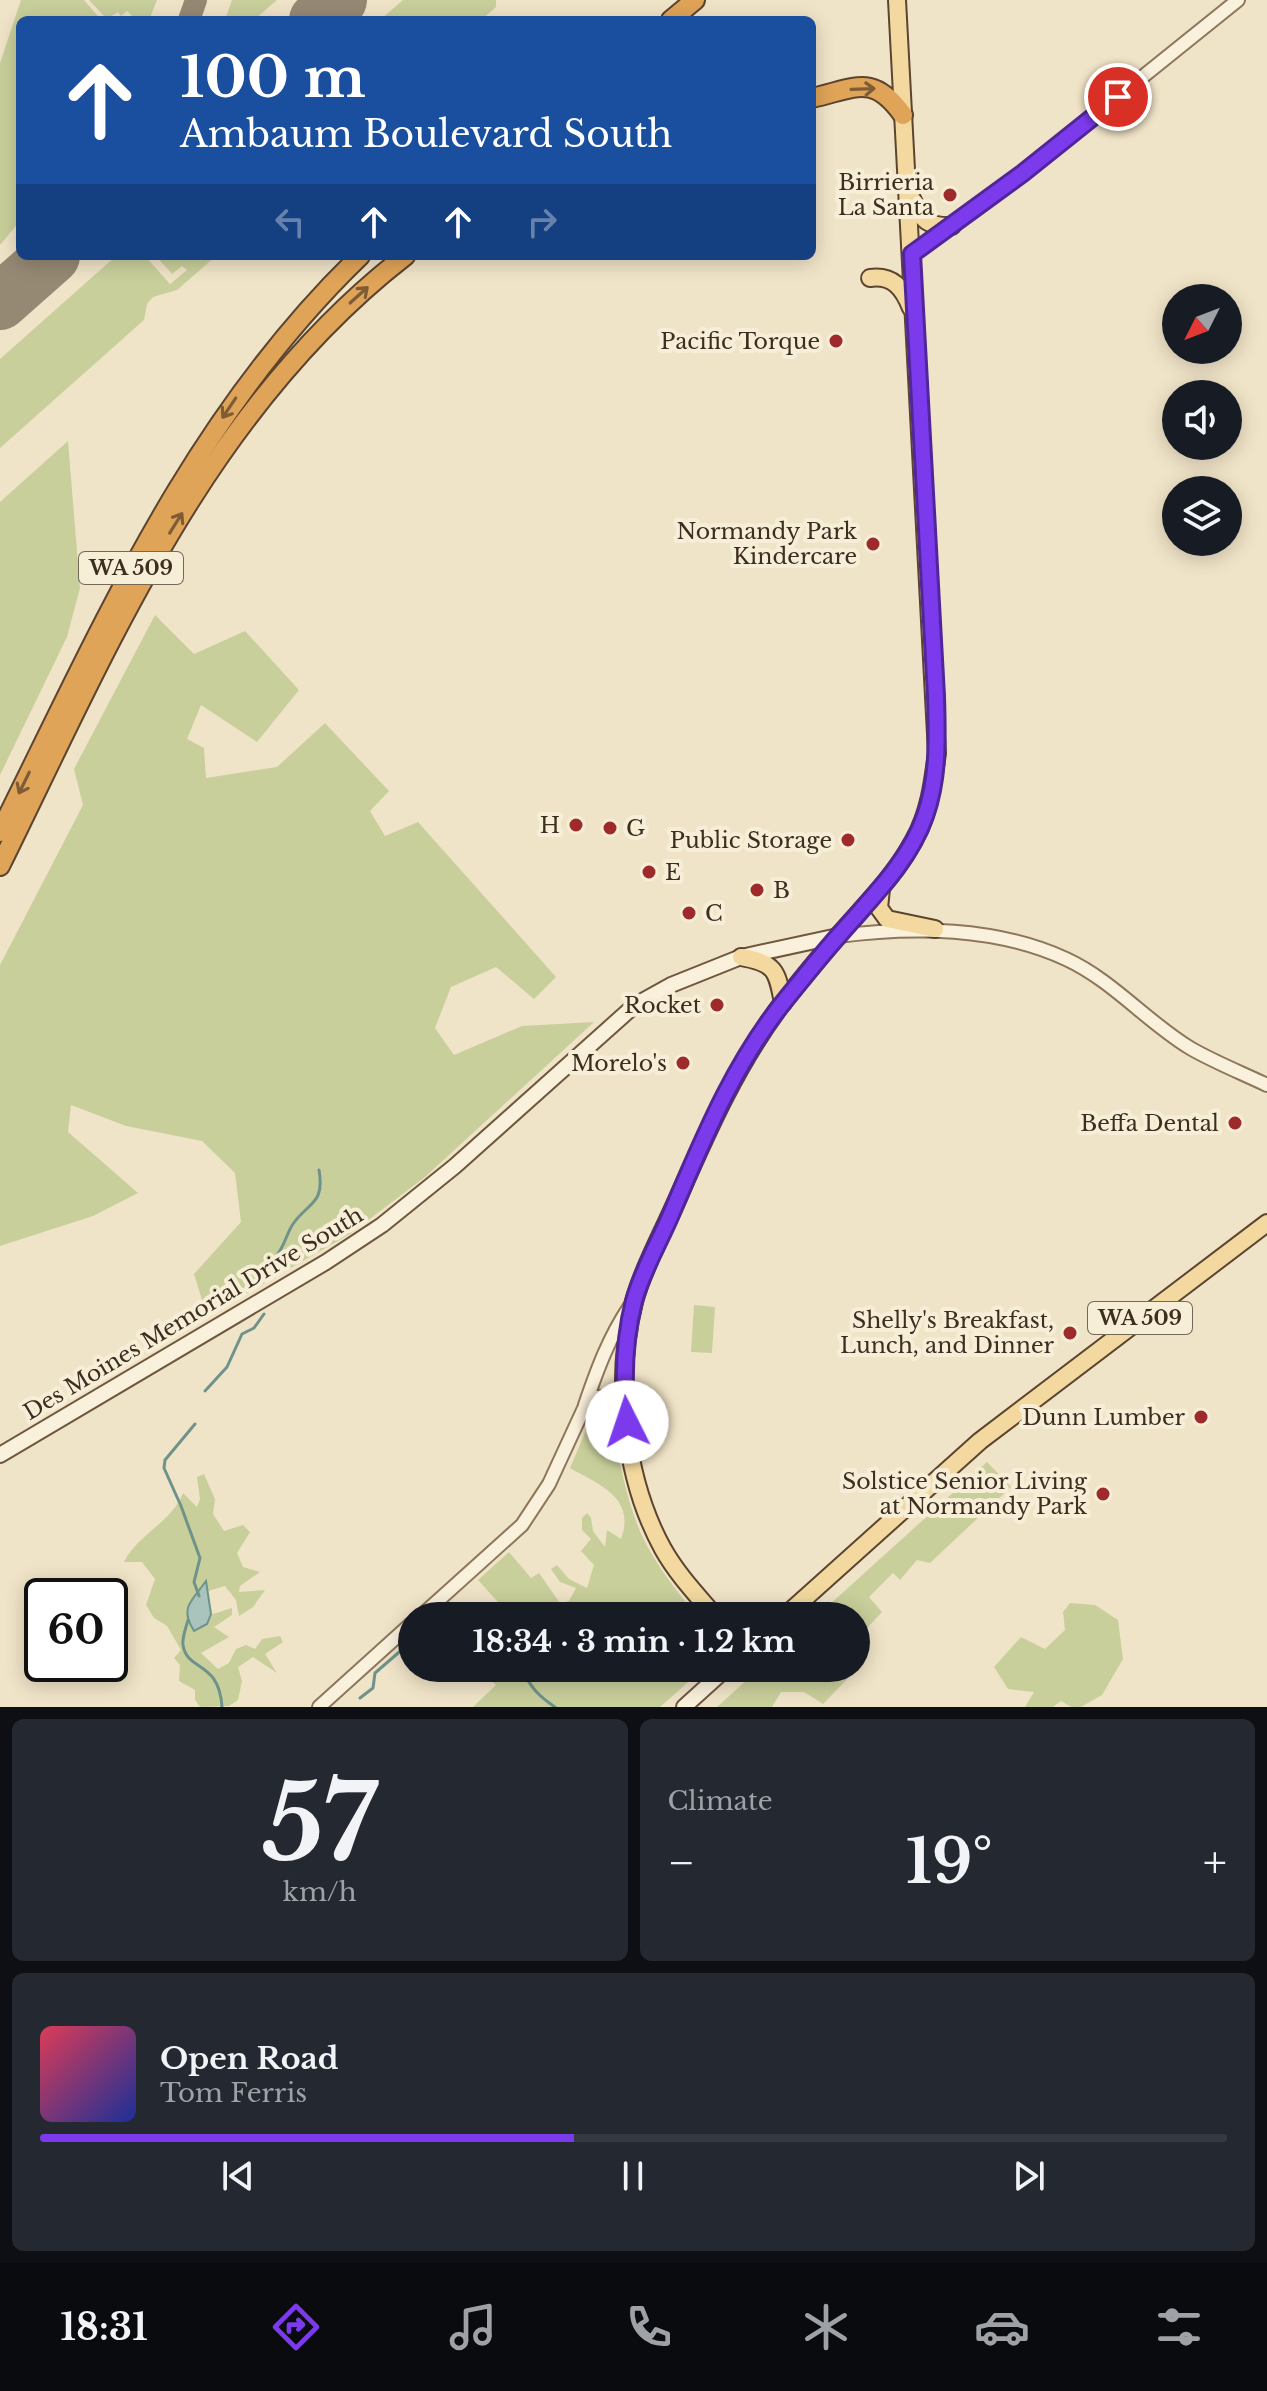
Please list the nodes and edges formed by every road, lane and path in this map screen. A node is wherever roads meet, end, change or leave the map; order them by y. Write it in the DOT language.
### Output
graph roads {
  1 [pos="681,0"];
  2 [pos="695,0"];
  3 [pos="897,0"];
  4 [pos="1238,0"];
  5 [pos="663,16"];
  6 [pos="676,16"];
  7 [pos="816,97"];
  8 [pos="903,115"];
  9 [pos="906,187"];
  10 [pos="952,226"];
  11 [pos="912,254"];
  12 [pos="356,260"];
  13 [pos="369,260"];
  14 [pos="401,260"];
  15 [pos="870,278"];
  16 [pos="916,320"];
  17 [pos="249,413"];
  18 [pos="0,832"];
  19 [pos="0,866"];
  20 [pos="881,889"];
  21 [pos="935,929"];
  22 [pos="838,936"];
  23 [pos="741,957"];
  24 [pos="783,1003"];
  25 [pos="1267,1085"];
  26 [pos="1267,1223"];
  27 [pos="634,1300"];
  28 [pos="624,1396"];
  29 [pos="585,1406"];
  30 [pos="0,1455"];
  31 [pos="437,1602"];
  32 [pos="703,1602"];
  33 [pos="801,1602"];
  34 [pos="398,1636"];
  35 [pos="712,1682"];
  36 [pos="319,1707"];
  37 [pos="684,1707"];
  1 -- 5 [label="highway"];
  2 -- 6 [label="highway"];
  3 -- 8 [label="main road"];
  4 -- 10 [label="street"];
  7 -- 8 [label="highway, one-way"];
  8 -- 9 [label="main road"];
  9 -- 10 [label="main road"];
  9 -- 11 [label="main road"];
  10 -- 11 [label="street"];
  11 -- 16 [label="main road"];
  12 -- 18 [label="highway, WA 509, one-way"];
  13 -- 17 [label="highway"];
  17 -- 14 [label="highway, WA 509, one-way"];
  15 -- 16 [label="main road"];
  16 -- 20 [label="main road"];
  19 -- 17 [label="highway, WA 509, one-way"];
  20 -- 21 [label="main road"];
  20 -- 22 [label="main road"];
  21 -- 22 [label="street"];
  21 -- 25 [label="street"];
  22 -- 23 [label="main road, Des Moines Memorial Drive South"];
  22 -- 24 [label="main road"];
  23 -- 24 [label="main road"];
  23 -- 30 [label="main road, Des Moines Memorial Drive South"];
  24 -- 27 [label="main road"];
  26 -- 33 [label="main road, WA 509"];
  27 -- 28 [label="main road"];
  27 -- 29 [label="street"];
  28 -- 29 [label="street"];
  28 -- 32 [label="main road"];
  29 -- 31 [label="street"];
  34 -- 36 [label="street"];
  35 -- 37 [label="main road"];
}
